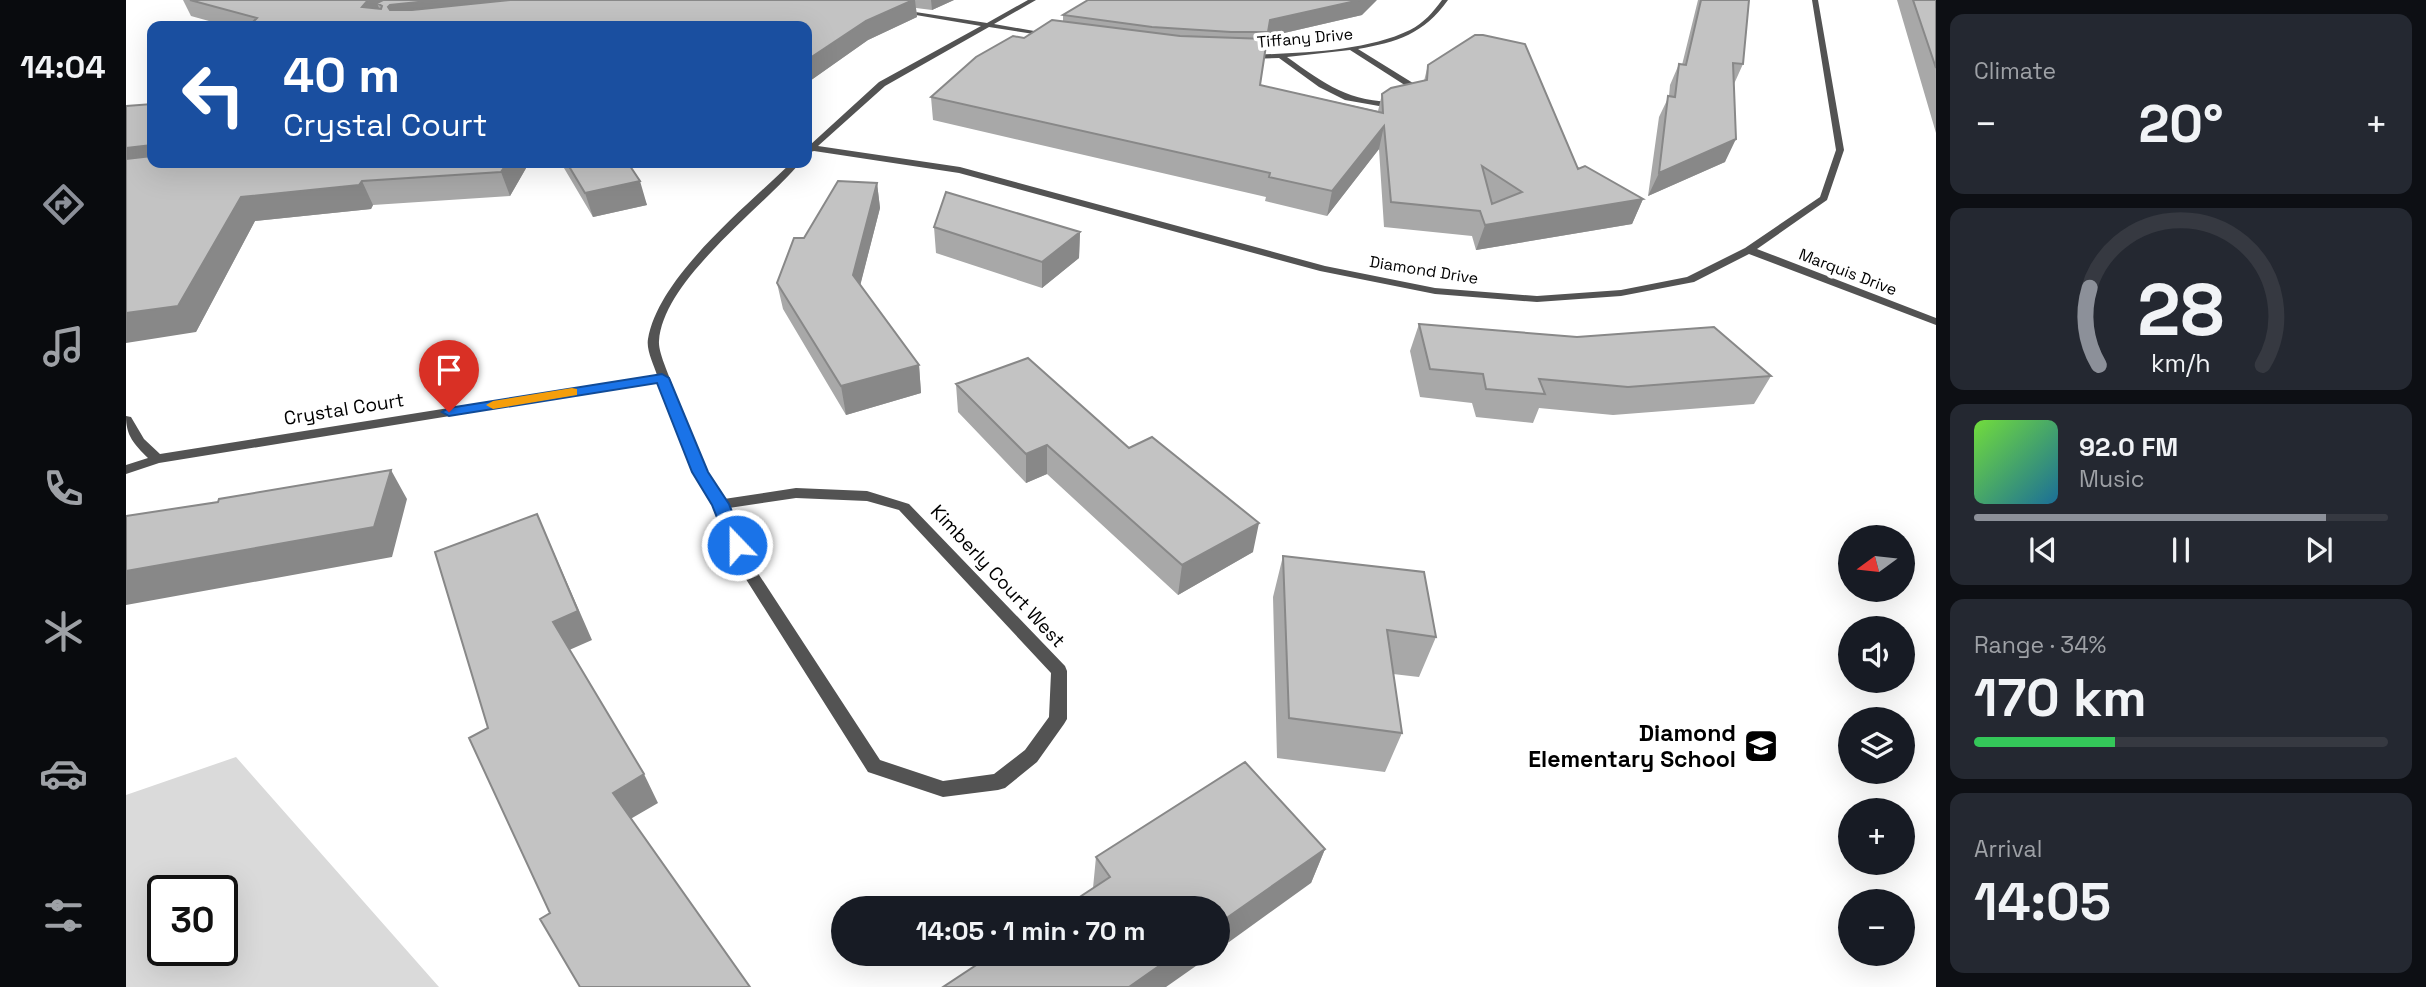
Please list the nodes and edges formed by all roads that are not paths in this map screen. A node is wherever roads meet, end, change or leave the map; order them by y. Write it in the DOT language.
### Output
graph roads {
  1 [pos="1032,0"];
  2 [pos="1445,0"];
  3 [pos="1815,0"];
  4 [pos="886,8"];
  5 [pos="986,24"];
  6 [pos="1061,37"];
  7 [pos="1353,49"];
  8 [pos="1281,56"];
  9 [pos="1237,57"];
  10 [pos="812,145"];
  11 [pos="812,150"];
  12 [pos="791,168"];
  13 [pos="1749,250"];
  14 [pos="1936,322"];
  15 [pos="662,378"];
  16 [pos="126,420"];
  17 [pos="157,459"];
  18 [pos="126,470"];
  19 [pos="720,504"];
  1 -- 5 [label="street"];
  2 -- 7 [label="street, Tiffany Drive"];
  3 -- 13 [label="street, Diamond Drive"];
  4 -- 5 [label="street"];
  5 -- 6 [label="street"];
  5 -- 10 [label="street"];
  7 -- 8 [label="street, Tiffany Drive"];
  7 -- 8 [label="street"];
  8 -- 9 [label="street, Tiffany Drive"];
  11 -- 13 [label="street, Diamond Drive"];
  12 -- 15 [label="street, Kimberly Court West"];
  13 -- 14 [label="street, Marquis Drive"];
  15 -- 17 [label="street, Crystal Court"];
  15 -- 19 [label="street, Kimberly Court West"];
  16 -- 17 [label="street"];
  17 -- 18 [label="street, Crystal Court"];
  19 -- 19 [label="street, Kimberly Court West"];
}
